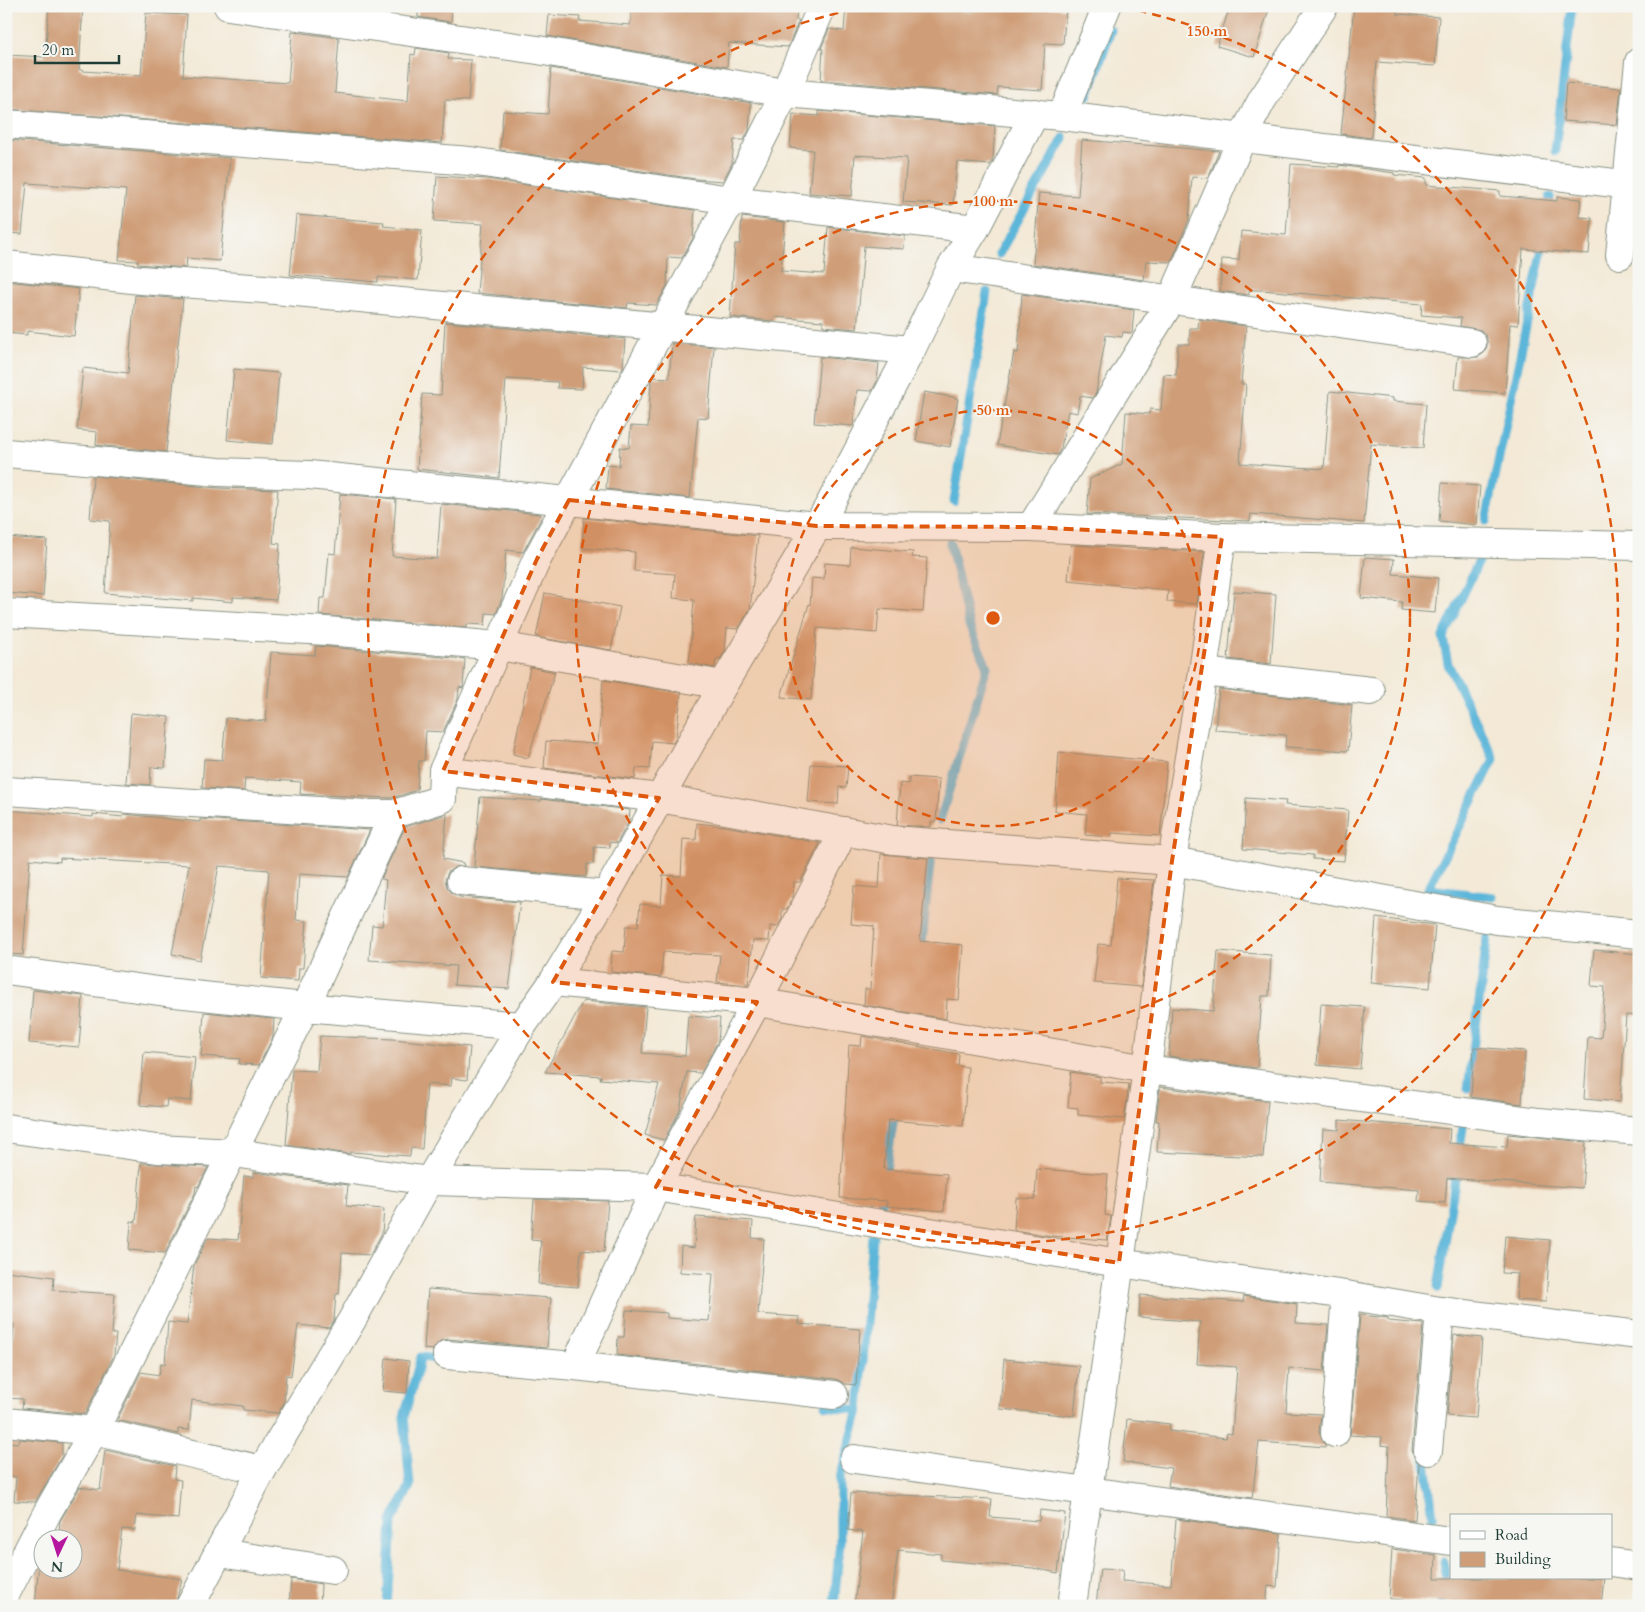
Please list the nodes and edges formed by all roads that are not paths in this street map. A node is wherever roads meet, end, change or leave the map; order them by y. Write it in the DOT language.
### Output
graph roads {
  1 [pos="228,6"];
  2 [pos="822,6"];
  3 [pos="1107,6"];
  4 [pos="1324,6"];
  5 [pos="1639,62"];
  6 [pos="785,93"];
  7 [pos="1036,113"];
  8 [pos="1062,116"];
  9 [pos="6,124"];
  10 [pos="1243,136"];
  11 [pos="1632,185"];
  12 [pos="731,200"];
  13 [pos="975,229"];
  14 [pos="1620,255"];
  15 [pos="6,265"];
  16 [pos="950,268"];
  17 [pos="1172,299"];
  18 [pos="663,327"];
  19 [pos="1472,342"];
  20 [pos="911,350"];
  21 [pos="6,453"];
  22 [pos="569,500"];
  23 [pos="817,526"];
  24 [pos="1031,527"];
  25 [pos="1222,537"];
  26 [pos="1639,546"];
  27 [pos="6,613"];
  28 [pos="500,646"];
  29 [pos="1203,672"];
  30 [pos="722,684"];
  31 [pos="1371,692"];
  32 [pos="443,771"];
  33 [pos="6,791"];
  34 [pos="659,798"];
  35 [pos="394,814"];
  36 [pos="844,831"];
  37 [pos="1172,861"];
  38 [pos="462,881"];
  39 [pos="606,895"];
  40 [pos="1639,934"];
  41 [pos="6,970"];
  42 [pos="553,982"];
  43 [pos="757,1002"];
  44 [pos="305,1007"];
  45 [pos="522,1026"];
  46 [pos="1147,1069"];
  47 [pos="6,1128"];
  48 [pos="1639,1130"];
  49 [pos="234,1153"];
  50 [pos="429,1181"];
  51 [pos="656,1187"];
  52 [pos="1119,1263"];
  53 [pos="1346,1296"];
  54 [pos="1440,1311"];
  55 [pos="1639,1335"];
  56 [pos="447,1355"];
  57 [pos="575,1366"];
  58 [pos="834,1395"];
  59 [pos="6,1422"];
  60 [pos="94,1431"];
  61 [pos="1335,1432"];
  62 [pos="1428,1451"];
  63 [pos="854,1459"];
  64 [pos="262,1470"];
  65 [pos="1087,1492"];
  66 [pos="1450,1541"];
  67 [pos="219,1553"];
  68 [pos="1612,1562"];
  69 [pos="1639,1566"];
  70 [pos="333,1570"];
  71 [pos="6,1593"];
  72 [pos="190,1606"];
  73 [pos="1072,1606"];
  1 -- 6 [label="street"];
  2 -- 6 [label="street"];
  3 -- 8 [label="street"];
  4 -- 10 [label="street"];
  5 -- 11 [label="street"];
  6 -- 7 [label="street"];
  6 -- 12 [label="street"];
  7 -- 8 [label="street"];
  7 -- 13 [label="street"];
  8 -- 10 [label="street"];
  9 -- 12 [label="street"];
  10 -- 11 [label="street"];
  10 -- 17 [label="street"];
  11 -- 14 [label="street"];
  12 -- 13 [label="street"];
  12 -- 18 [label="street"];
  13 -- 16 [label="street"];
  15 -- 18 [label="street"];
  16 -- 17 [label="street"];
  16 -- 20 [label="street"];
  17 -- 19 [label="street"];
  17 -- 24 [label="street"];
  18 -- 20 [label="street"];
  18 -- 22 [label="street"];
  20 -- 23 [label="street"];
  21 -- 22 [label="street"];
  22 -- 23 [label="street"];
  22 -- 28 [label="street"];
  23 -- 24 [label="street"];
  23 -- 30 [label="street"];
  24 -- 25 [label="street"];
  25 -- 26 [label="street"];
  25 -- 29 [label="street"];
  27 -- 28 [label="street"];
  28 -- 30 [label="street"];
  28 -- 32 [label="street"];
  29 -- 31 [label="street"];
  29 -- 37 [label="street"];
  30 -- 34 [label="street"];
  32 -- 34 [label="street"];
  32 -- 35 [label="street"];
  33 -- 35 [label="street"];
  34 -- 36 [label="street"];
  34 -- 39 [label="street"];
  35 -- 44 [label="street"];
  36 -- 37 [label="street"];
  36 -- 43 [label="street"];
  37 -- 40 [label="street"];
  37 -- 46 [label="street"];
  38 -- 39 [label="street"];
  39 -- 42 [label="street"];
  41 -- 44 [label="street"];
  42 -- 43 [label="street"];
  42 -- 45 [label="street"];
  43 -- 46 [label="street"];
  43 -- 51 [label="street"];
  44 -- 45 [label="street"];
  44 -- 49 [label="street"];
  45 -- 50 [label="street"];
  46 -- 48 [label="street"];
  46 -- 52 [label="street"];
  47 -- 49 [label="street"];
  49 -- 50 [label="street"];
  49 -- 60 [label="street"];
  50 -- 51 [label="street"];
  50 -- 64 [label="street"];
  51 -- 52 [label="street"];
  51 -- 57 [label="street"];
  52 -- 53 [label="street"];
  52 -- 65 [label="street"];
  53 -- 54 [label="street"];
  53 -- 61 [label="street"];
  54 -- 55 [label="street"];
  54 -- 62 [label="street"];
  56 -- 57 [label="street"];
  57 -- 58 [label="street"];
  59 -- 60 [label="street"];
  60 -- 64 [label="street"];
  60 -- 71 [label="street"];
  63 -- 65 [label="street"];
  64 -- 67 [label="street"];
  65 -- 66 [label="street"];
  65 -- 73 [label="street"];
  67 -- 70 [label="street"];
  67 -- 72 [label="street"];
  68 -- 69 [label="street"];
}
